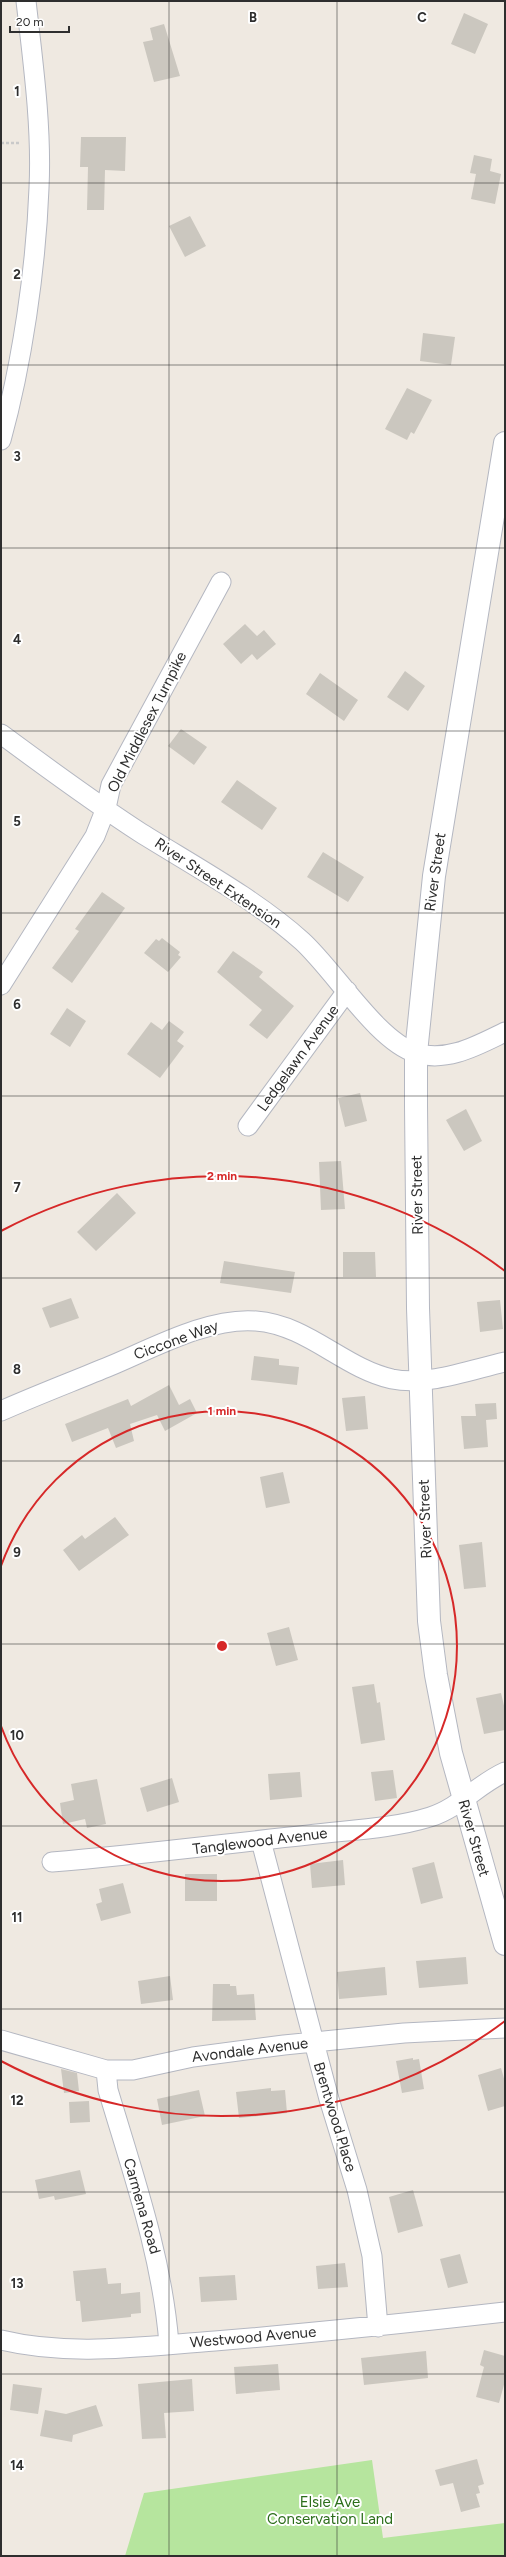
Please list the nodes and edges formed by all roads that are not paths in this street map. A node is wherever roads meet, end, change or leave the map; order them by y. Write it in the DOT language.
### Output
graph roads {
  1 [pos="26,1"];
  2 [pos="1,440"];
  3 [pos="505,443"];
  4 [pos="221,582"];
  5 [pos="1,734"];
  6 [pos="106,808"];
  7 [pos="1,985"];
  8 [pos="347,991"];
  9 [pos="505,1032"];
  10 [pos="416,1053"];
  11 [pos="248,1126"];
  12 [pos="505,1362"];
  13 [pos="420,1380"];
  14 [pos="1,1411"];
  15 [pos="505,1772"];
  16 [pos="463,1800"];
  17 [pos="261,1841"];
  18 [pos="52,1862"];
  19 [pos="505,1944"];
  20 [pos="505,2028"];
  21 [pos="1,2040"];
  22 [pos="313,2042"];
  23 [pos="106,2070"];
  24 [pos="505,2312"];
  25 [pos="378,2327"];
  26 [pos="1,2340"];
  27 [pos="169,2344"];
  1 -- 2 [label="street"];
  3 -- 10 [label="main road, River Street"];
  4 -- 6 [label="street, Old Middlesex Turnpike"];
  5 -- 6 [label="street, River Street Extension"];
  6 -- 7 [label="street, Old Middlesex Turnpike"];
  6 -- 8 [label="street, River Street Extension"];
  8 -- 10 [label="street, River Street Extension"];
  8 -- 11 [label="street, Ledgelawn Avenue"];
  9 -- 10 [label="street, River Street Extension"];
  10 -- 13 [label="main road, River Street"];
  12 -- 13 [label="street, Ciccone Way"];
  13 -- 14 [label="street, Ciccone Way"];
  13 -- 16 [label="main road, River Street"];
  15 -- 16 [label="street, Tanglewood Avenue"];
  16 -- 17 [label="street, Tanglewood Avenue"];
  16 -- 19 [label="main road, River Street"];
  17 -- 18 [label="street, Tanglewood Avenue"];
  17 -- 22 [label="street, Brentwood Place"];
  20 -- 22 [label="street, Avondale Avenue"];
  21 -- 23 [label="street, Avondale Avenue"];
  22 -- 23 [label="street, Avondale Avenue"];
  22 -- 25 [label="street, Brentwood Place"];
  23 -- 27 [label="street, Carmena Road"];
  24 -- 25 [label="street, Westwood Avenue"];
  25 -- 27 [label="street, Westwood Avenue"];
  26 -- 27 [label="street, Westwood Avenue"];
}
